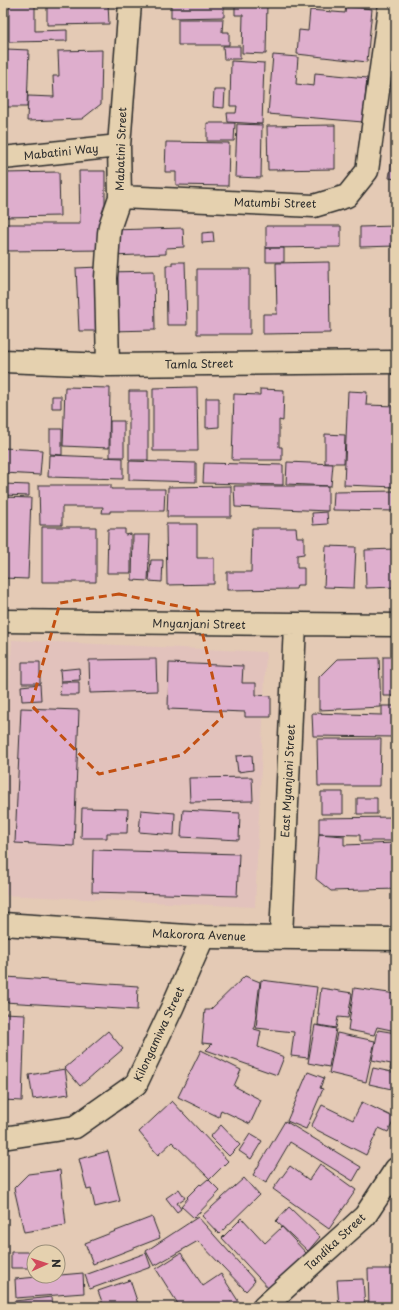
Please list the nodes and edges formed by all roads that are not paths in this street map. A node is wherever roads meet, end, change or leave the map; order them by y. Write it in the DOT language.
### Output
graph roads {
  1 [pos="130,3"];
  2 [pos="390,3"];
  3 [pos="119,146"];
  4 [pos="3,158"];
  5 [pos="120,197"];
  6 [pos="3,361"];
  7 [pos="396,362"];
  8 [pos="108,365"];
  9 [pos="3,621"];
  10 [pos="295,625"];
  11 [pos="396,625"];
  12 [pos="3,924"];
  13 [pos="203,937"];
  14 [pos="281,937"];
  15 [pos="396,939"];
  16 [pos="3,1138"];
  17 [pos="396,1169"];
  18 [pos="264,1307"];
  1 -- 3 [label="street, Mabatini Street"];
  2 -- 5 [label="street, Matumbi Street"];
  3 -- 4 [label="street, Mabatini Way"];
  3 -- 5 [label="street, Mabatini Street"];
  5 -- 8 [label="street, Mabatini Street"];
  6 -- 8 [label="street, Tamla Street"];
  7 -- 8 [label="street, Tamla Street"];
  9 -- 10 [label="street, Mnyanjani Street"];
  10 -- 11 [label="street, Mnyanjani Street"];
  10 -- 14 [label="street, East Myanjani Street"];
  12 -- 13 [label="street, Makorora Avenue"];
  13 -- 14 [label="street, Makorora Avenue"];
  13 -- 16 [label="street, Kilongamiwa Street"];
  14 -- 15 [label="street, Makorora Avenue"];
  17 -- 18 [label="street, Tandika Street"];
}
